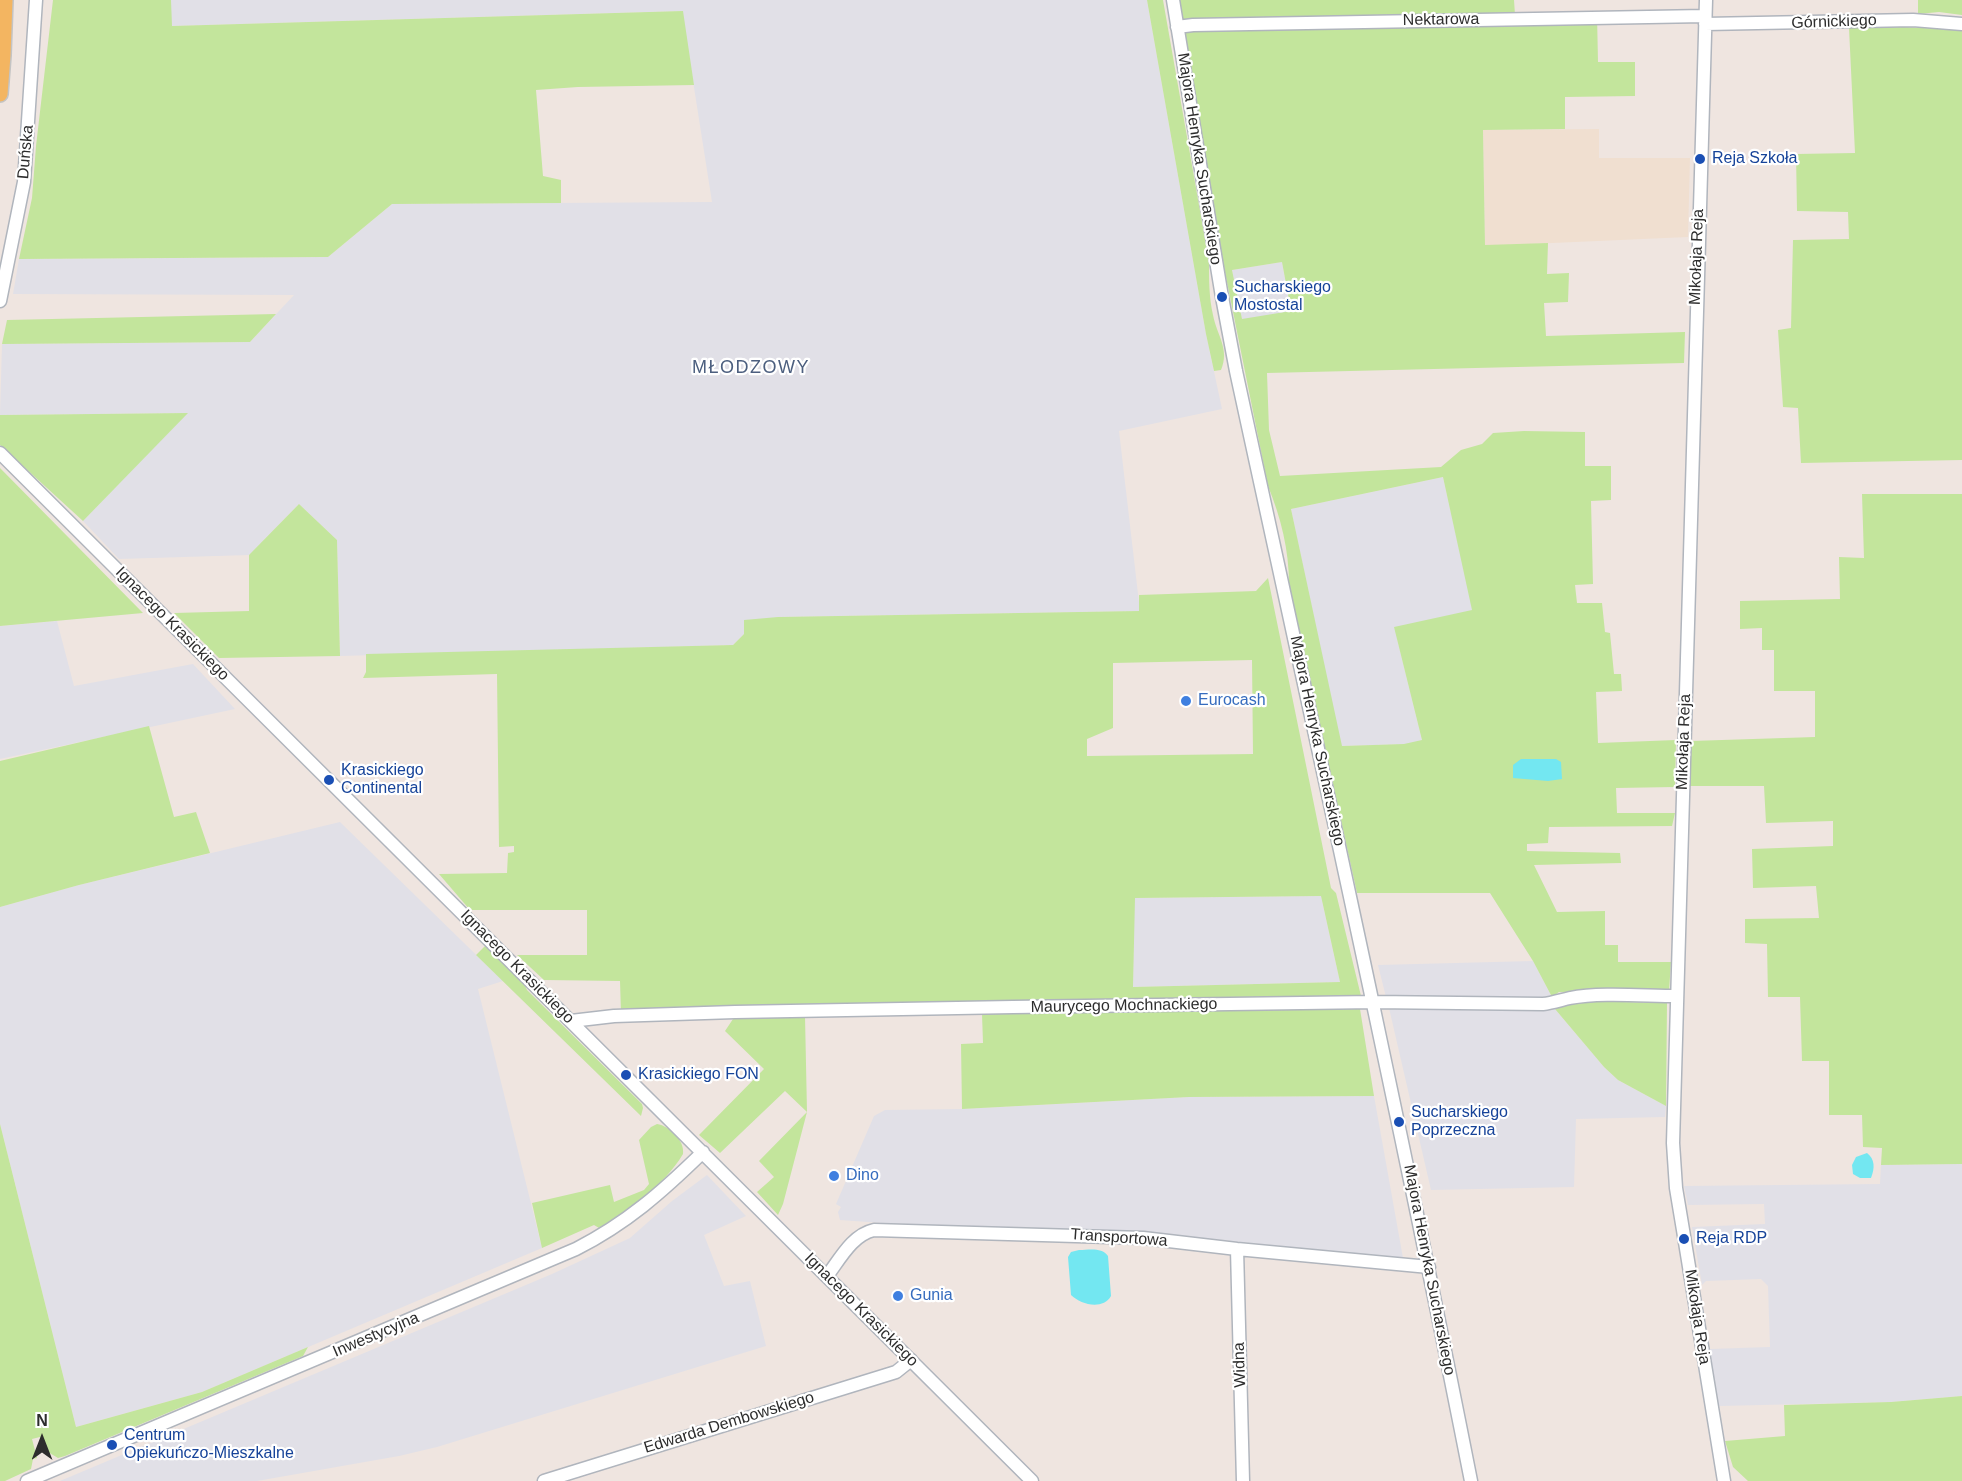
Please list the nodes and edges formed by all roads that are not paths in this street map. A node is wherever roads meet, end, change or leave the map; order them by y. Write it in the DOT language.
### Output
graph roads {
  1 [pos="5,0"];
  2 [pos="36,0"];
  3 [pos="1173,0"];
  4 [pos="1706,0"];
  5 [pos="1705,20"];
  6 [pos="1962,24"];
  7 [pos="1177,27"];
  8 [pos="0,94"];
  9 [pos="0,301"];
  10 [pos="0,453"];
  11 [pos="1677,996"];
  12 [pos="1374,1002"];
  13 [pos="571,1021"];
  14 [pos="703,1152"];
  15 [pos="1237,1249"];
  16 [pos="1429,1267"];
  17 [pos="827,1276"];
  18 [pos="911,1360"];
  19 [pos="27,1481"];
  20 [pos="544,1481"];
  21 [pos="1032,1481"];
  22 [pos="1243,1481"];
  23 [pos="1470,1481"];
  24 [pos="1724,1481"];
  1 -- 8 [label="main road"];
  2 -- 9 [label="street, Duńska"];
  3 -- 7 [label="street, Majora Henryka Sucharskiego"];
  4 -- 5 [label="street, Mikołaja Reja"];
  5 -- 6 [label="street, Górnickiego"];
  5 -- 7 [label="street, Nektarowa"];
  5 -- 11 [label="street, Mikołaja Reja"];
  7 -- 12 [label="street, Majora Henryka Sucharskiego"];
  10 -- 13 [label="street, Ignacego Krasickiego"];
  11 -- 12 [label="street, Maurycego Mochnackiego"];
  11 -- 24 [label="street, Mikołaja Reja"];
  12 -- 13 [label="street, Maurycego Mochnackiego"];
  12 -- 16 [label="street, Majora Henryka Sucharskiego"];
  13 -- 14 [label="street, Ignacego Krasickiego"];
  14 -- 17 [label="street, Ignacego Krasickiego"];
  14 -- 19 [label="street, Inwestycyjna"];
  15 -- 16 [label="street, Transportowa"];
  15 -- 17 [label="street, Transportowa"];
  15 -- 22 [label="street, Widna"];
  16 -- 23 [label="street, Majora Henryka Sucharskiego"];
  17 -- 18 [label="street, Ignacego Krasickiego"];
  18 -- 20 [label="street, Edwarda Dembowskiego"];
  18 -- 21 [label="street, Ignacego Krasickiego"];
}
